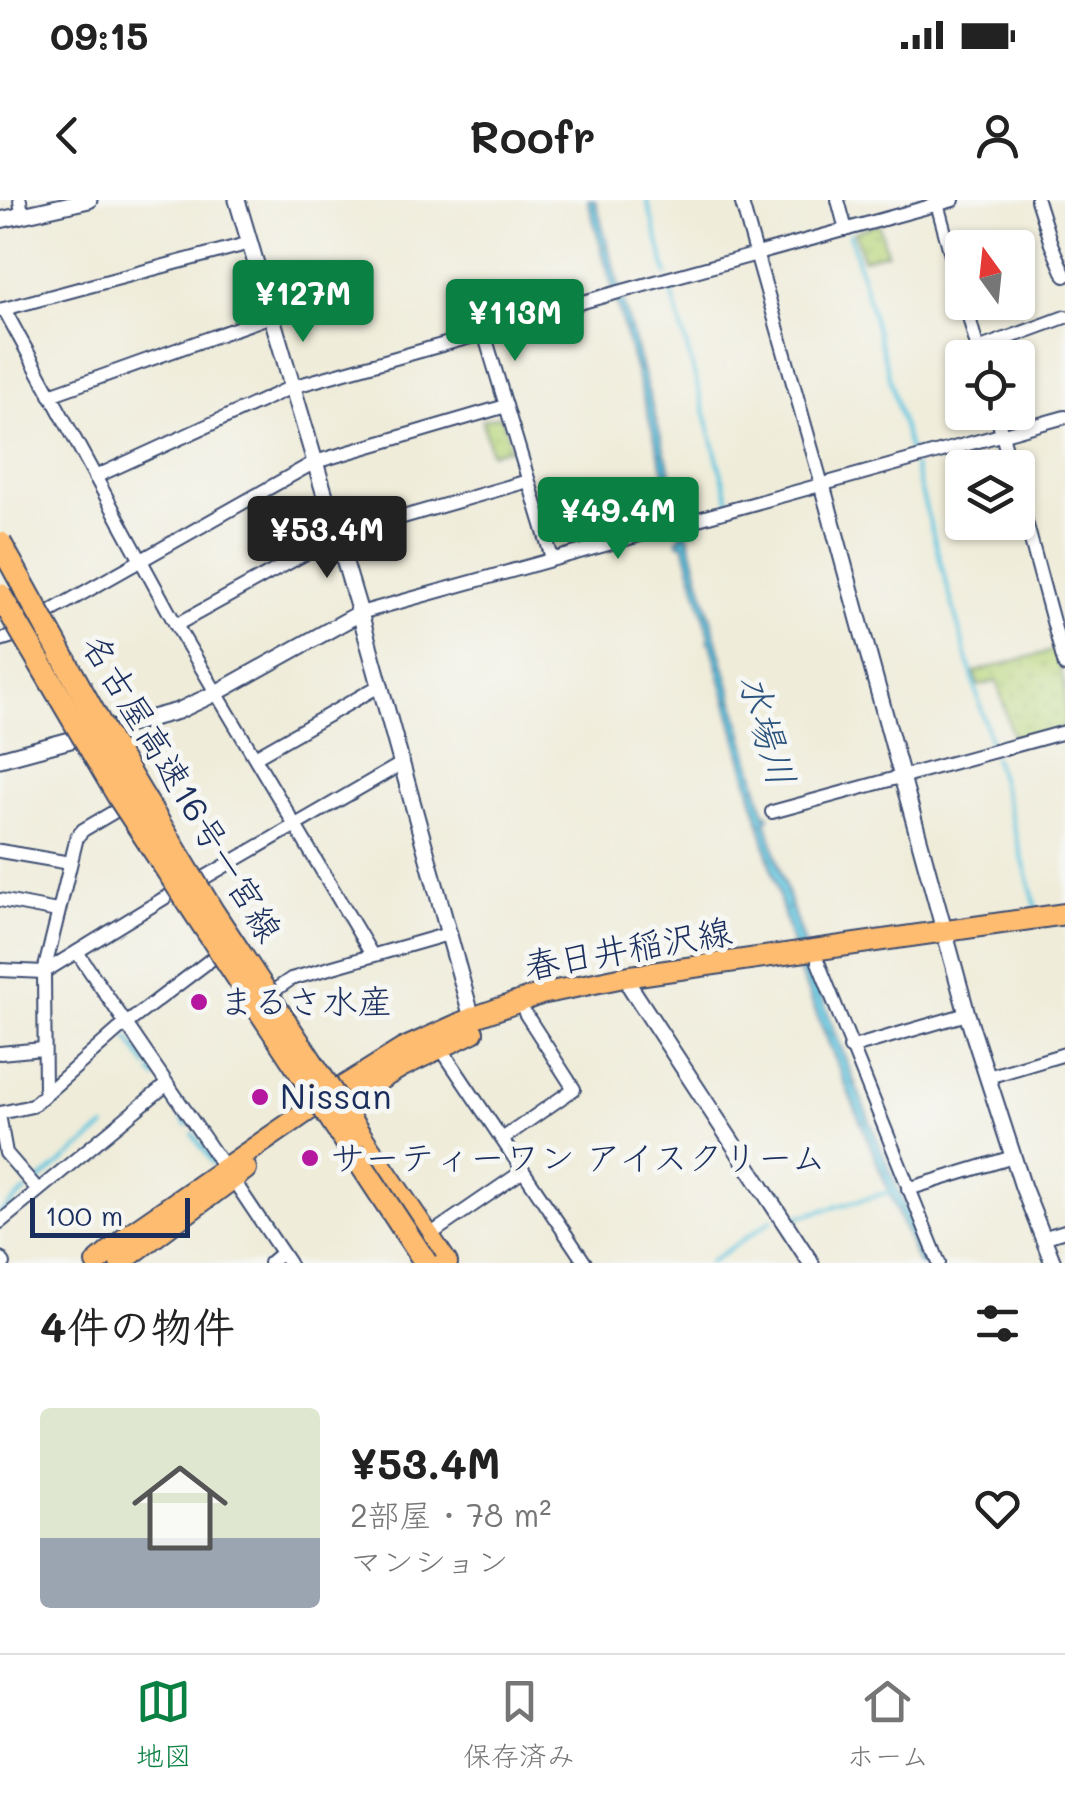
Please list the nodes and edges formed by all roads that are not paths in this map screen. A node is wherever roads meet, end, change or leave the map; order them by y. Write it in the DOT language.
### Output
graph roads {
  1 [pos="89,200"];
  2 [pos="237,200"];
  3 [pos="742,200"];
  4 [pos="838,200"];
  5 [pos="953,200"];
  6 [pos="1038,200"];
  7 [pos="936,202"];
  8 [pos="21,208"];
  9 [pos="0,220"];
  10 [pos="846,230"];
  11 [pos="945,234"];
  12 [pos="250,243"];
  13 [pos="756,254"];
  14 [pos="1065,276"];
  15 [pos="2,310"];
  16 [pos="271,316"];
  17 [pos="1065,317"];
  18 [pos="484,333"];
  19 [pos="1010,340"];
  20 [pos="292,387"];
  21 [pos="50,395"];
  22 [pos="506,406"];
  23 [pos="1065,417"];
  24 [pos="1001,430"];
  25 [pos="1002,434"];
  26 [pos="1006,450"];
  27 [pos="315,462"];
  28 [pos="94,477"];
  29 [pos="528,481"];
  30 [pos="822,485"];
  31 [pos="337,536"];
  32 [pos="1032,540"];
  33 [pos="0,543"];
  34 [pos="552,558"];
  35 [pos="140,561"];
  36 [pos="0,595"];
  37 [pos="360,612"];
  38 [pos="46,614"];
  39 [pos="176,625"];
  40 [pos="16,636"];
  41 [pos="0,640"];
  42 [pos="1063,647"];
  43 [pos="1065,666"];
  44 [pos="379,686"];
  45 [pos="216,693"];
  46 [pos="1065,732"];
  47 [pos="255,757"];
  48 [pos="0,759"];
  49 [pos="402,764"];
  50 [pos="901,776"];
  51 [pos="117,810"];
  52 [pos="772,812"];
  53 [pos="295,824"];
  54 [pos="0,851"];
  55 [pos="70,863"];
  56 [pos="204,878"];
  57 [pos="171,894"];
  58 [pos="0,900"];
  59 [pos="58,911"];
  60 [pos="1065,914"];
  61 [pos="1065,926"];
  62 [pos="448,934"];
  63 [pos="945,938"];
  64 [pos="78,952"];
  65 [pos="372,955"];
  66 [pos="213,958"];
  67 [pos="814,959"];
  68 [pos="789,960"];
  69 [pos="0,970"];
  70 [pos="44,972"];
  71 [pos="632,988"];
  72 [pos="275,990"];
  73 [pos="525,1013"];
  74 [pos="968,1014"];
  75 [pos="472,1018"];
  76 [pos="128,1025"];
  77 [pos="440,1046"];
  78 [pos="850,1048"];
  79 [pos="43,1049"];
  80 [pos="0,1053"];
  81 [pos="1065,1054"];
  82 [pos="988,1077"];
  83 [pos="166,1084"];
  84 [pos="45,1094"];
  85 [pos="0,1116"];
  86 [pos="502,1140"];
  87 [pos="1014,1156"];
  88 [pos="523,1171"];
  89 [pos="228,1172"];
  90 [pos="908,1189"];
  91 [pos="38,1190"];
  92 [pos="0,1222"];
  93 [pos="437,1230"];
  94 [pos="1065,1232"];
  95 [pos="1042,1238"];
  96 [pos="286,1258"];
  97 [pos="415,1262"];
  98 [pos="96,1263"];
  99 [pos="120,1263"];
  100 [pos="270,1263"];
  101 [pos="446,1263"];
  102 [pos="585,1263"];
  103 [pos="812,1263"];
  104 [pos="939,1263"];
  105 [pos="1053,1263"];
  1 -- 8 [label="street"];
  2 -- 12 [label="street"];
  3 -- 13 [label="street"];
  4 -- 10 [label="street"];
  5 -- 7 [label="street"];
  6 -- 14 [label="street"];
  7 -- 10 [label="street"];
  7 -- 11 [label="street"];
  8 -- 9 [label="street"];
  10 -- 13 [label="street"];
  12 -- 15 [label="street"];
  12 -- 16 [label="street"];
  13 -- 18 [label="street"];
  13 -- 30 [label="street"];
  15 -- 21 [label="street"];
  16 -- 20 [label="street"];
  16 -- 21 [label="street"];
  17 -- 19 [label="street"];
  18 -- 20 [label="street"];
  18 -- 22 [label="street"];
  20 -- 27 [label="street"];
  20 -- 28 [label="street"];
  21 -- 28 [label="street"];
  22 -- 27 [label="street"];
  22 -- 29 [label="street"];
  23 -- 25 [label="street"];
  24 -- 25 [label="street"];
  25 -- 26 [label="street"];
  25 -- 30 [label="street"];
  27 -- 31 [label="street"];
  27 -- 35 [label="street"];
  28 -- 35 [label="street"];
  29 -- 31 [label="street"];
  29 -- 34 [label="street"];
  30 -- 34 [label="street"];
  30 -- 50 [label="street"];
  31 -- 37 [label="street"];
  31 -- 39 [label="street"];
  32 -- 42 [label="street"];
  33 -- 101 [label="highway, 名古屋高速16号一宮線, bridge"];
  34 -- 37 [label="street"];
  35 -- 38 [label="street"];
  35 -- 39 [label="street"];
  36 -- 97 [label="highway, 名古屋高速16号一宮線, bridge"];
  37 -- 44 [label="street"];
  37 -- 45 [label="street"];
  39 -- 45 [label="street"];
  40 -- 41 [label="street"];
  42 -- 43 [label="street"];
  44 -- 47 [label="street"];
  44 -- 49 [label="street"];
  45 -- 47 [label="street"];
  45 -- 48 [label="street"];
  46 -- 50 [label="street"];
  47 -- 53 [label="street"];
  49 -- 53 [label="street"];
  49 -- 62 [label="street"];
  50 -- 52 [label="street"];
  50 -- 63 [label="street"];
  51 -- 55 [label="street"];
  53 -- 56 [label="street"];
  53 -- 65 [label="street"];
  54 -- 55 [label="street"];
  55 -- 59 [label="street"];
  57 -- 64 [label="street"];
  58 -- 59 [label="street"];
  59 -- 70 [label="street"];
  60 -- 63 [label="main road, 春日井稲沢線"];
  61 -- 63 [label="main road, 春日井稲沢線"];
  62 -- 65 [label="street"];
  62 -- 75 [label="street"];
  63 -- 67 [label="main road, 春日井稲沢線"];
  63 -- 74 [label="street"];
  64 -- 70 [label="street"];
  64 -- 76 [label="street"];
  65 -- 72 [label="street"];
  66 -- 76 [label="street"];
  67 -- 68 [label="main road, 春日井稲沢線"];
  67 -- 78 [label="street"];
  68 -- 71 [label="main road, 春日井稲沢線"];
  68 -- 75 [label="main road, 春日井稲沢線"];
  69 -- 70 [label="street"];
  70 -- 79 [label="street"];
  71 -- 73 [label="main road, 春日井稲沢線"];
  71 -- 103 [label="street"];
  73 -- 77 [label="main road, 春日井稲沢線"];
  73 -- 86 [label="street"];
  74 -- 78 [label="street"];
  74 -- 82 [label="street"];
  75 -- 89 [label="main road, 春日井稲沢線"];
  76 -- 83 [label="street"];
  76 -- 84 [label="street"];
  77 -- 86 [label="street"];
  77 -- 89 [label="main road, 春日井稲沢線"];
  78 -- 90 [label="street"];
  79 -- 80 [label="street"];
  79 -- 84 [label="street"];
  81 -- 82 [label="street"];
  82 -- 87 [label="street"];
  83 -- 89 [label="street"];
  83 -- 91 [label="street"];
  84 -- 85 [label="street"];
  85 -- 91 [label="street"];
  86 -- 88 [label="street"];
  87 -- 90 [label="street"];
  87 -- 95 [label="street"];
  88 -- 93 [label="street"];
  88 -- 102 [label="street"];
  89 -- 96 [label="street"];
  89 -- 98 [label="main road, 春日井稲沢線"];
  89 -- 99 [label="main road, 春日井稲沢線"];
  90 -- 104 [label="street"];
  91 -- 92 [label="street"];
  94 -- 95 [label="street"];
  95 -- 105 [label="street"];
  96 -- 100 [label="street"];
}
